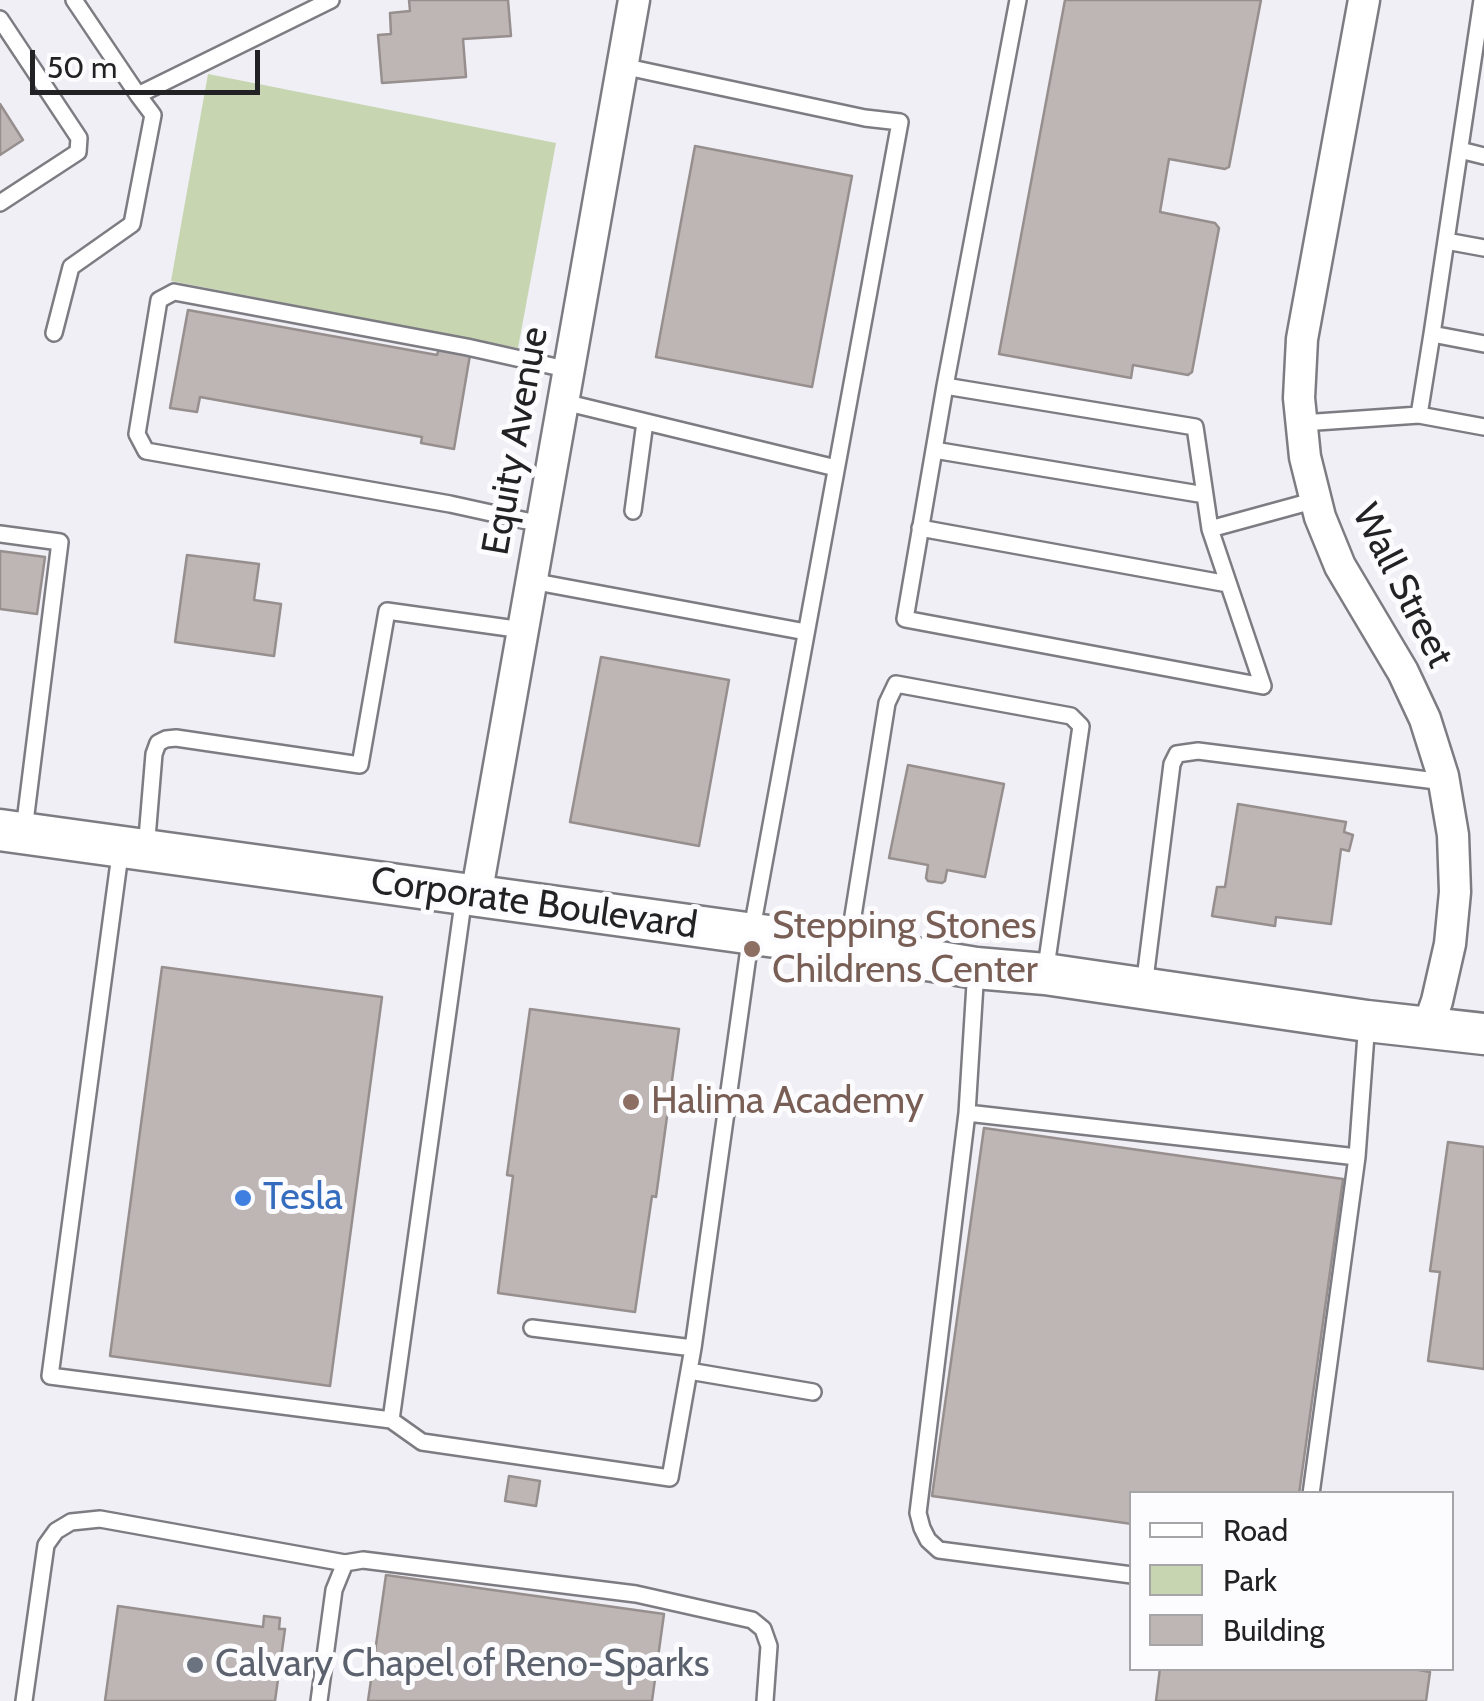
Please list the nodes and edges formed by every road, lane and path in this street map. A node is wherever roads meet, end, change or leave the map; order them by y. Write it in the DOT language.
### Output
graph roads {
  1 [pos="74,0"];
  2 [pos="331,0"];
  3 [pos="634,0"];
  4 [pos="1018,0"];
  5 [pos="1364,0"];
  6 [pos="1482,0"];
  7 [pos="0,18"];
  8 [pos="622,66"];
  9 [pos="1478,68"];
  10 [pos="138,95"];
  11 [pos="1460,150"];
  12 [pos="1484,156"];
  13 [pos="0,203"];
  14 [pos="1446,241"];
  15 [pos="1484,248"];
  16 [pos="54,334"];
  17 [pos="1432,334"];
  18 [pos="1484,344"];
  19 [pos="570,370"];
  20 [pos="945,386"];
  21 [pos="564,402"];
  22 [pos="1420,415"];
  23 [pos="645,422"];
  24 [pos="1302,423"];
  25 [pos="1484,427"];
  26 [pos="934,450"];
  27 [pos="836,468"];
  28 [pos="1205,494"];
  29 [pos="1316,500"];
  30 [pos="632,511"];
  31 [pos="541,524"];
  32 [pos="920,528"];
  33 [pos="1210,530"];
  34 [pos="0,534"];
  35 [pos="531,581"];
  36 [pos="1228,584"];
  37 [pos="523,630"];
  38 [pos="806,632"];
  39 [pos="1444,782"];
  40 [pos="12,832"];
  41 [pos="133,849"];
  42 [pos="470,895"];
  43 [pos="750,934"];
  44 [pos="848,947"];
  45 [pos="976,968"];
  46 [pos="1045,974"];
  47 [pos="1144,988"];
  48 [pos="1368,1022"];
  49 [pos="1428,1027"];
  50 [pos="1484,1034"];
  51 [pos="967,1114"];
  52 [pos="1357,1157"];
  53 [pos="532,1328"];
  54 [pos="693,1348"];
  55 [pos="689,1371"];
  56 [pos="813,1392"];
  57 [pos="391,1420"];
  58 [pos="1311,1491"];
  59 [pos="346,1563"];
  60 [pos="1129,1576"];
  61 [pos="24,1701"];
  62 [pos="320,1701"];
  63 [pos="765,1701"];
  1 -- 10 [label="lane"];
  2 -- 10 [label="lane"];
  3 -- 8 [label="street, Equity Avenue"];
  4 -- 20 [label="lane"];
  5 -- 24 [label="street, Wall Street"];
  6 -- 9 [label="lane"];
  7 -- 13 [label="lane"];
  8 -- 19 [label="street, Equity Avenue"];
  8 -- 27 [label="lane"];
  9 -- 11 [label="lane"];
  10 -- 16 [label="lane"];
  11 -- 12 [label="lane"];
  11 -- 14 [label="lane"];
  14 -- 15 [label="lane"];
  14 -- 17 [label="lane"];
  17 -- 18 [label="lane"];
  17 -- 22 [label="lane"];
  19 -- 21 [label="street, Equity Avenue"];
  19 -- 31 [label="lane"];
  20 -- 26 [label="lane"];
  20 -- 28 [label="lane"];
  21 -- 23 [label="lane"];
  21 -- 31 [label="street, Equity Avenue"];
  22 -- 24 [label="lane"];
  22 -- 25 [label="lane"];
  23 -- 27 [label="lane"];
  23 -- 30 [label="lane"];
  24 -- 29 [label="street, Wall Street"];
  26 -- 28 [label="lane"];
  26 -- 32 [label="lane"];
  27 -- 38 [label="lane"];
  28 -- 33 [label="lane"];
  29 -- 33 [label="lane"];
  29 -- 39 [label="street, Wall Street"];
  31 -- 35 [label="street, Equity Avenue"];
  32 -- 36 [label="lane"];
  32 -- 36 [label="lane"];
  33 -- 36 [label="lane"];
  34 -- 40 [label="lane"];
  35 -- 37 [label="street, Equity Avenue"];
  35 -- 38 [label="lane"];
  37 -- 41 [label="lane"];
  37 -- 42 [label="street, Equity Avenue"];
  38 -- 43 [label="lane"];
  39 -- 47 [label="lane"];
  39 -- 49 [label="street, Wall Street"];
  40 -- 41 [label="street, Corporate Boulevard"];
  41 -- 42 [label="street, Corporate Boulevard"];
  41 -- 57 [label="lane"];
  42 -- 43 [label="street, Corporate Boulevard"];
  42 -- 57 [label="lane"];
  43 -- 44 [label="street, Corporate Boulevard"];
  43 -- 54 [label="lane"];
  44 -- 45 [label="street, Corporate Boulevard"];
  44 -- 46 [label="lane"];
  45 -- 46 [label="street, Corporate Boulevard"];
  45 -- 51 [label="lane"];
  46 -- 47 [label="street, Corporate Boulevard"];
  47 -- 48 [label="street, Corporate Boulevard"];
  48 -- 49 [label="street, Corporate Boulevard"];
  48 -- 52 [label="lane"];
  49 -- 50 [label="street, Corporate Boulevard"];
  51 -- 52 [label="lane"];
  51 -- 60 [label="lane"];
  52 -- 58 [label="lane"];
  53 -- 54 [label="lane"];
  54 -- 55 [label="lane"];
  55 -- 56 [label="lane"];
  55 -- 57 [label="lane"];
  59 -- 61 [label="lane"];
  59 -- 62 [label="lane"];
  59 -- 63 [label="lane"];
}
